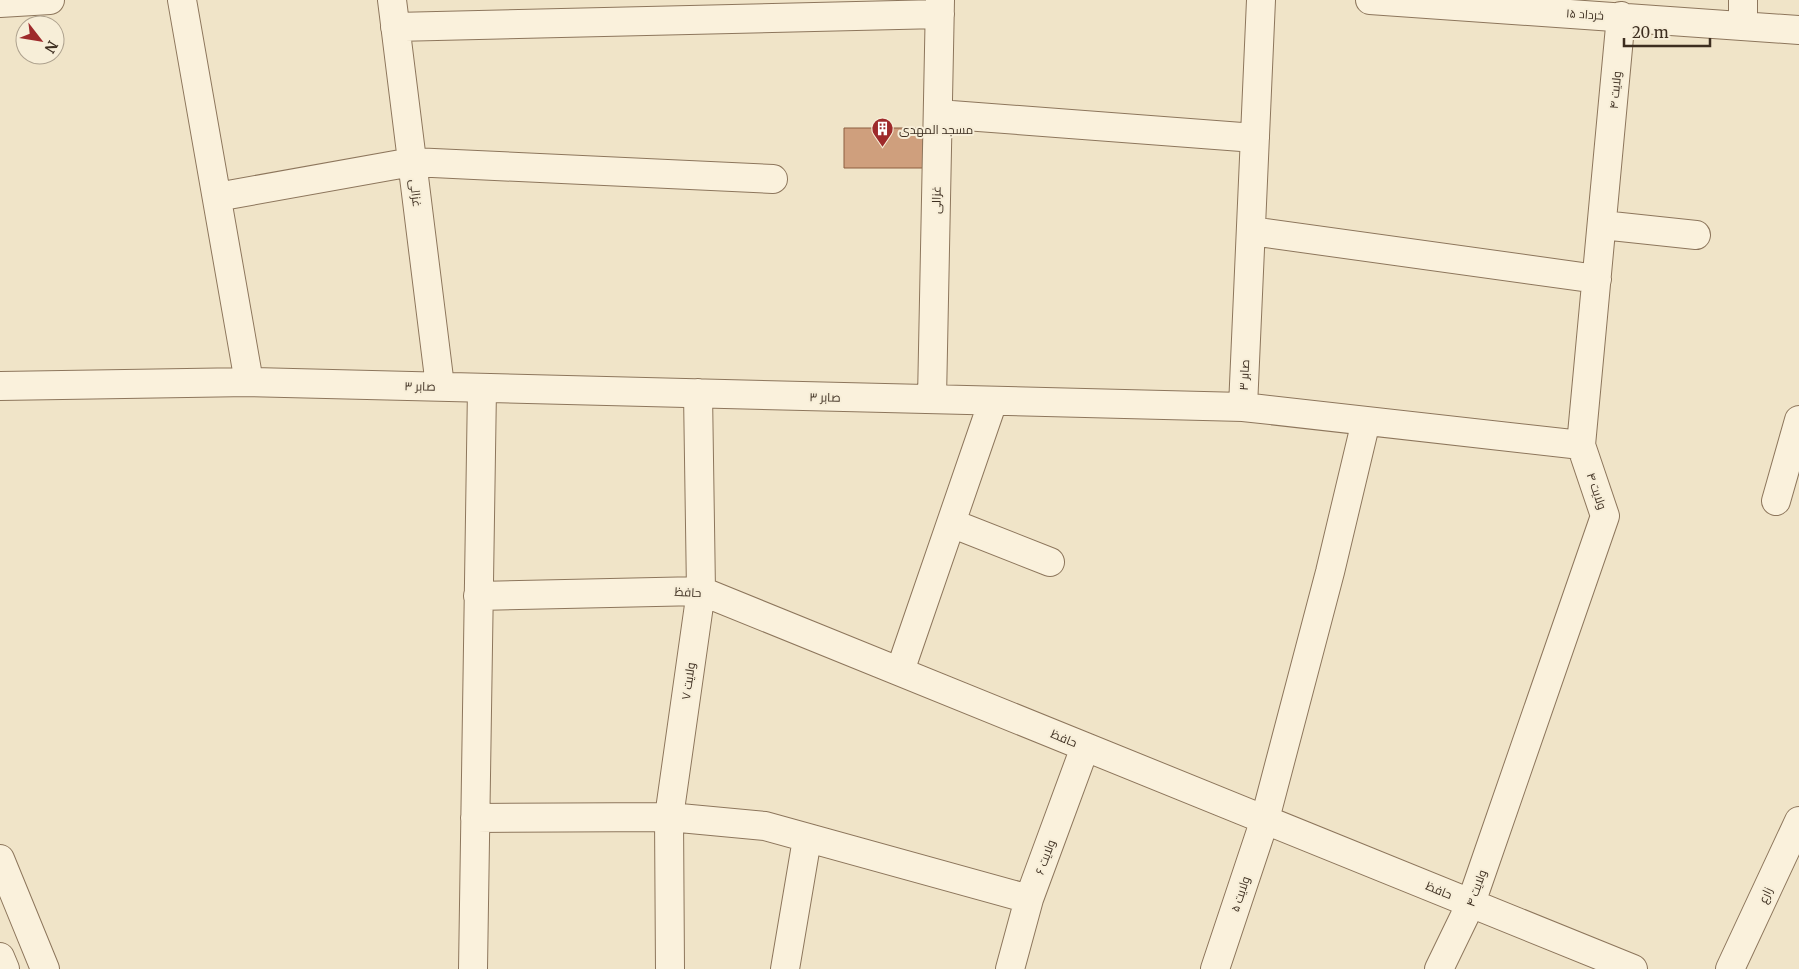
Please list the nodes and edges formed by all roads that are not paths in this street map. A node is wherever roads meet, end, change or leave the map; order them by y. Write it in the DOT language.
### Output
graph roads {
  1 [pos="50,0"];
  2 [pos="182,0"];
  3 [pos="392,0"];
  4 [pos="1261,0"];
  5 [pos="1370,0"];
  6 [pos="0,3"];
  7 [pos="940,7"];
  8 [pos="629,11"];
  9 [pos="1743,13"];
  10 [pos="1622,16"];
  11 [pos="395,27"];
  12 [pos="1799,30"];
  13 [pos="938,114"];
  14 [pos="1255,138"];
  15 [pos="412,162"];
  16 [pos="773,180"];
  17 [pos="217,198"];
  18 [pos="1602,225"];
  19 [pos="1251,231"];
  20 [pos="1696,234"];
  21 [pos="1597,279"];
  22 [pos="250,382"];
  23 [pos="0,386"];
  24 [pos="440,386"];
  25 [pos="482,388"];
  26 [pos="698,393"];
  27 [pos="932,399"];
  28 [pos="993,401"];
  29 [pos="1243,407"];
  30 [pos="1799,420"];
  31 [pos="1366,421"];
  32 [pos="1581,445"];
  33 [pos="1776,501"];
  34 [pos="950,523"];
  35 [pos="1050,562"];
  36 [pos="701,591"];
  37 [pos="478,596"];
  38 [pos="900,671"];
  39 [pos="1085,747"];
  40 [pos="669,817"];
  41 [pos="475,818"];
  42 [pos="1265,819"];
  43 [pos="1799,821"];
  44 [pos="807,839"];
  45 [pos="0,859"];
  46 [pos="1029,899"];
  47 [pos="1471,903"];
  48 [pos="0,957"];
  49 [pos="5,969"];
  50 [pos="45,969"];
  51 [pos="473,969"];
  52 [pos="670,969"];
  53 [pos="785,969"];
  54 [pos="1010,969"];
  55 [pos="1215,969"];
  56 [pos="1439,969"];
  57 [pos="1633,969"];
  58 [pos="1730,969"];
  1 -- 6 [label="street"];
  2 -- 17 [label="street"];
  3 -- 11 [label="street, غزالی"];
  4 -- 14 [label="street, صابر ۳"];
  5 -- 10 [label="street, ۱۵ خرداد"];
  7 -- 8 [label="street"];
  7 -- 13 [label="street, غزالی"];
  8 -- 11 [label="street"];
  9 -- 10 [label="street, ۱۵ خرداد"];
  9 -- 12 [label="street, ۱۵ خرداد"];
  10 -- 18 [label="street, ولایت ۴"];
  11 -- 15 [label="street, غزالی"];
  13 -- 14 [label="street"];
  13 -- 27 [label="street, غزالی"];
  14 -- 19 [label="street, صابر ۳"];
  15 -- 16 [label="street"];
  15 -- 17 [label="street"];
  15 -- 24 [label="street, غزالی"];
  17 -- 22 [label="street"];
  18 -- 20 [label="street"];
  18 -- 21 [label="street, ولایت ۴"];
  19 -- 21 [label="street"];
  19 -- 29 [label="street, صابر ۳"];
  21 -- 32 [label="street, ولایت ۴"];
  22 -- 23 [label="street, صابر ۳"];
  22 -- 24 [label="street, صابر ۳"];
  24 -- 25 [label="street, صابر ۳"];
  25 -- 26 [label="street, صابر ۳"];
  25 -- 37 [label="street"];
  26 -- 27 [label="street, صابر ۳"];
  26 -- 36 [label="street, ولایت ۷"];
  27 -- 28 [label="street, صابر ۳"];
  28 -- 29 [label="street, صابر ۳"];
  28 -- 34 [label="street"];
  29 -- 31 [label="street"];
  30 -- 33 [label="street"];
  31 -- 32 [label="street"];
  31 -- 42 [label="street, ولایت ۵"];
  32 -- 47 [label="street, ولایت ۴"];
  34 -- 35 [label="street"];
  34 -- 38 [label="street"];
  36 -- 37 [label="street, حافظ"];
  36 -- 38 [label="street, حافظ"];
  36 -- 40 [label="street, ولایت ۷"];
  37 -- 41 [label="street"];
  38 -- 39 [label="street, حافظ"];
  39 -- 42 [label="street, حافظ"];
  39 -- 46 [label="street, ولایت ۶"];
  40 -- 41 [label="street"];
  40 -- 44 [label="street"];
  40 -- 52 [label="street, ولایت ۷"];
  41 -- 51 [label="street"];
  42 -- 47 [label="street, حافظ"];
  42 -- 55 [label="street, ولایت ۵"];
  43 -- 58 [label="street, زارع"];
  44 -- 46 [label="street"];
  44 -- 53 [label="street"];
  45 -- 50 [label="street"];
  46 -- 54 [label="street, ولایت ۶"];
  47 -- 56 [label="street, ولایت ۴"];
  47 -- 57 [label="street, حافظ"];
  48 -- 49 [label="street"];
}
